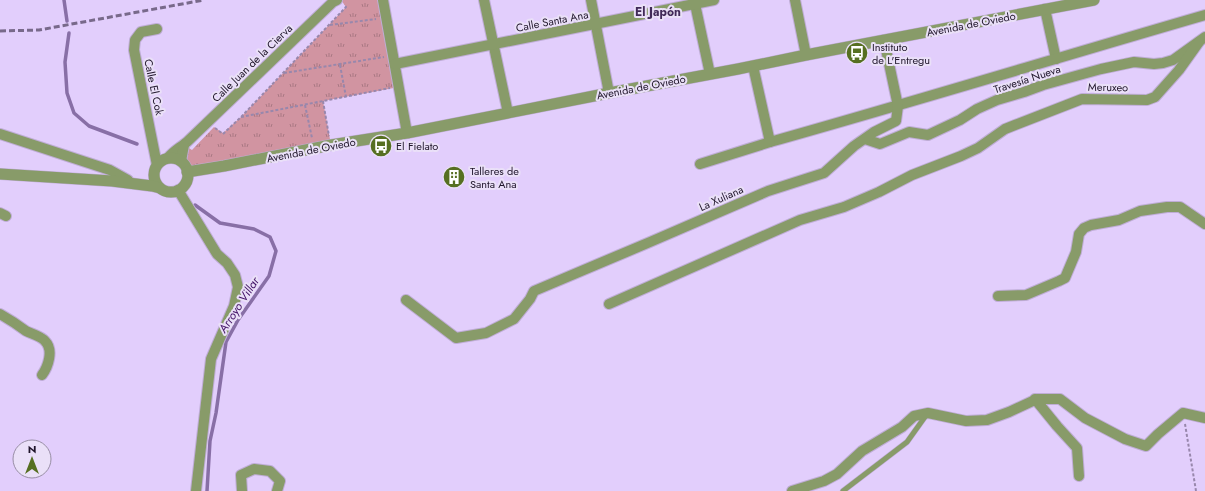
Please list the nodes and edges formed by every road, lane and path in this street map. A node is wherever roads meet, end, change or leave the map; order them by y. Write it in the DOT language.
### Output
graph roads {
  1 [pos="383,0"];
  2 [pos="484,0"];
  3 [pos="592,0"];
  4 [pos="714,0"];
  5 [pos="795,0"];
  6 [pos="1094,0"];
  7 [pos="340,2"];
  8 [pos="695,4"];
  9 [pos="1045,9"];
  10 [pos="1205,16"];
  11 [pos="386,18"];
  12 [pos="596,24"];
  13 [pos="329,25"];
  14 [pos="157,29"];
  15 [pos="884,40"];
  16 [pos="1202,40"];
  17 [pos="494,44"];
  18 [pos="806,55"];
  19 [pos="1056,58"];
  20 [pos="394,60"];
  21 [pos="340,65"];
  22 [pos="753,66"];
  23 [pos="283,73"];
  24 [pos="710,74"];
  25 [pos="399,87"];
  26 [pos="608,93"];
  27 [pos="346,97"];
  28 [pos="323,101"];
  29 [pos="305,105"];
  30 [pos="898,106"];
  31 [pos="508,114"];
  32 [pos="241,117"];
  33 [pos="214,127"];
  34 [pos="407,133"];
  35 [pos="0,134"];
  36 [pos="865,139"];
  37 [pos="770,142"];
  38 [pos="184,145"];
  39 [pos="331,145"];
  40 [pos="314,149"];
  41 [pos="168,158"];
  42 [pos="181,161"];
  43 [pos="700,164"];
  44 [pos="157,165"];
  45 [pos="187,172"];
  46 [pos="0,174"];
  47 [pos="154,177"];
  48 [pos="128,180"];
  49 [pos="112,181"];
  50 [pos="160,188"];
  51 [pos="178,190"];
  52 [pos="1204,225"];
  53 [pos="998,296"];
  54 [pos="406,300"];
  55 [pos="609,304"];
  56 [pos="0,314"];
  57 [pos="42,375"];
  58 [pos="1035,400"];
  59 [pos="928,413"];
  60 [pos="1183,413"];
  61 [pos="1205,418"];
  62 [pos="1079,476"];
  63 [pos="196,491"];
  64 [pos="242,491"];
  65 [pos="277,491"];
  66 [pos="792,491"];
  67 [pos="843,491"];
  68 [pos="1196,491"];
  1 -- 11 [label="street"];
  2 -- 17 [label="street"];
  3 -- 12 [label="street"];
  4 -- 8 [label="street, Calle Santa Ana"];
  5 -- 18 [label="street"];
  6 -- 9 [label="street, Avenida de Oviedo"];
  7 -- 13 [label="path"];
  7 -- 38 [label="street, Calle Juan de la Cierva"];
  8 -- 12 [label="street, Calle Santa Ana"];
  8 -- 24 [label="street"];
  9 -- 15 [label="street, Avenida de Oviedo"];
  9 -- 19 [label="street"];
  10 -- 19 [label="street"];
  11 -- 13 [label="path"];
  11 -- 20 [label="street"];
  12 -- 17 [label="street, Calle Santa Ana"];
  12 -- 26 [label="street"];
  13 -- 23 [label="path"];
  14 -- 44 [label="street, Calle El Cok"];
  15 -- 18 [label="street, Avenida de Oviedo"];
  15 -- 30 [label="street"];
  16 -- 36 [label="street, Travesía Nueva"];
  16 -- 55 [label="street, Meruxeo"];
  17 -- 20 [label="street, Calle Santa Ana"];
  17 -- 31 [label="street"];
  18 -- 22 [label="street, Avenida de Oviedo"];
  19 -- 30 [label="street"];
  20 -- 21 [label="path"];
  20 -- 25 [label="street"];
  21 -- 23 [label="path"];
  21 -- 27 [label="path"];
  22 -- 24 [label="street, Avenida de Oviedo"];
  22 -- 37 [label="street"];
  23 -- 32 [label="path"];
  24 -- 26 [label="street, Avenida de Oviedo"];
  25 -- 27 [label="path"];
  25 -- 34 [label="street"];
  26 -- 31 [label="street, Avenida de Oviedo"];
  27 -- 28 [label="path"];
  28 -- 29 [label="path"];
  28 -- 39 [label="path"];
  29 -- 32 [label="path"];
  29 -- 40 [label="path"];
  30 -- 36 [label="street, La Xuliana"];
  30 -- 37 [label="street"];
  31 -- 34 [label="street, Avenida de Oviedo"];
  32 -- 33 [label="path"];
  34 -- 39 [label="street, Avenida de Oviedo"];
  35 -- 48 [label="street"];
  36 -- 54 [label="street, La Xuliana"];
  37 -- 43 [label="street"];
  38 -- 41 [label="street, Calle Juan de la Cierva"];
  38 -- 42 [label="street"];
  39 -- 40 [label="street, Avenida de Oviedo"];
  40 -- 45 [label="street, Avenida de Oviedo"];
  41 -- 42 [label="street"];
  41 -- 44 [label="street"];
  42 -- 45 [label="street"];
  44 -- 47 [label="street"];
  45 -- 51 [label="street"];
  46 -- 49 [label="street"];
  47 -- 48 [label="street"];
  47 -- 50 [label="street"];
  48 -- 49 [label="street"];
  49 -- 50 [label="street"];
  50 -- 51 [label="street"];
  51 -- 63 [label="street"];
  52 -- 53 [label="street"];
  56 -- 57 [label="street"];
  58 -- 59 [label="street"];
  58 -- 60 [label="street"];
  58 -- 62 [label="street"];
  59 -- 66 [label="street"];
  59 -- 67 [label="lane"];
  60 -- 61 [label="street"];
  60 -- 68 [label="path"];
  64 -- 65 [label="street"];
}
